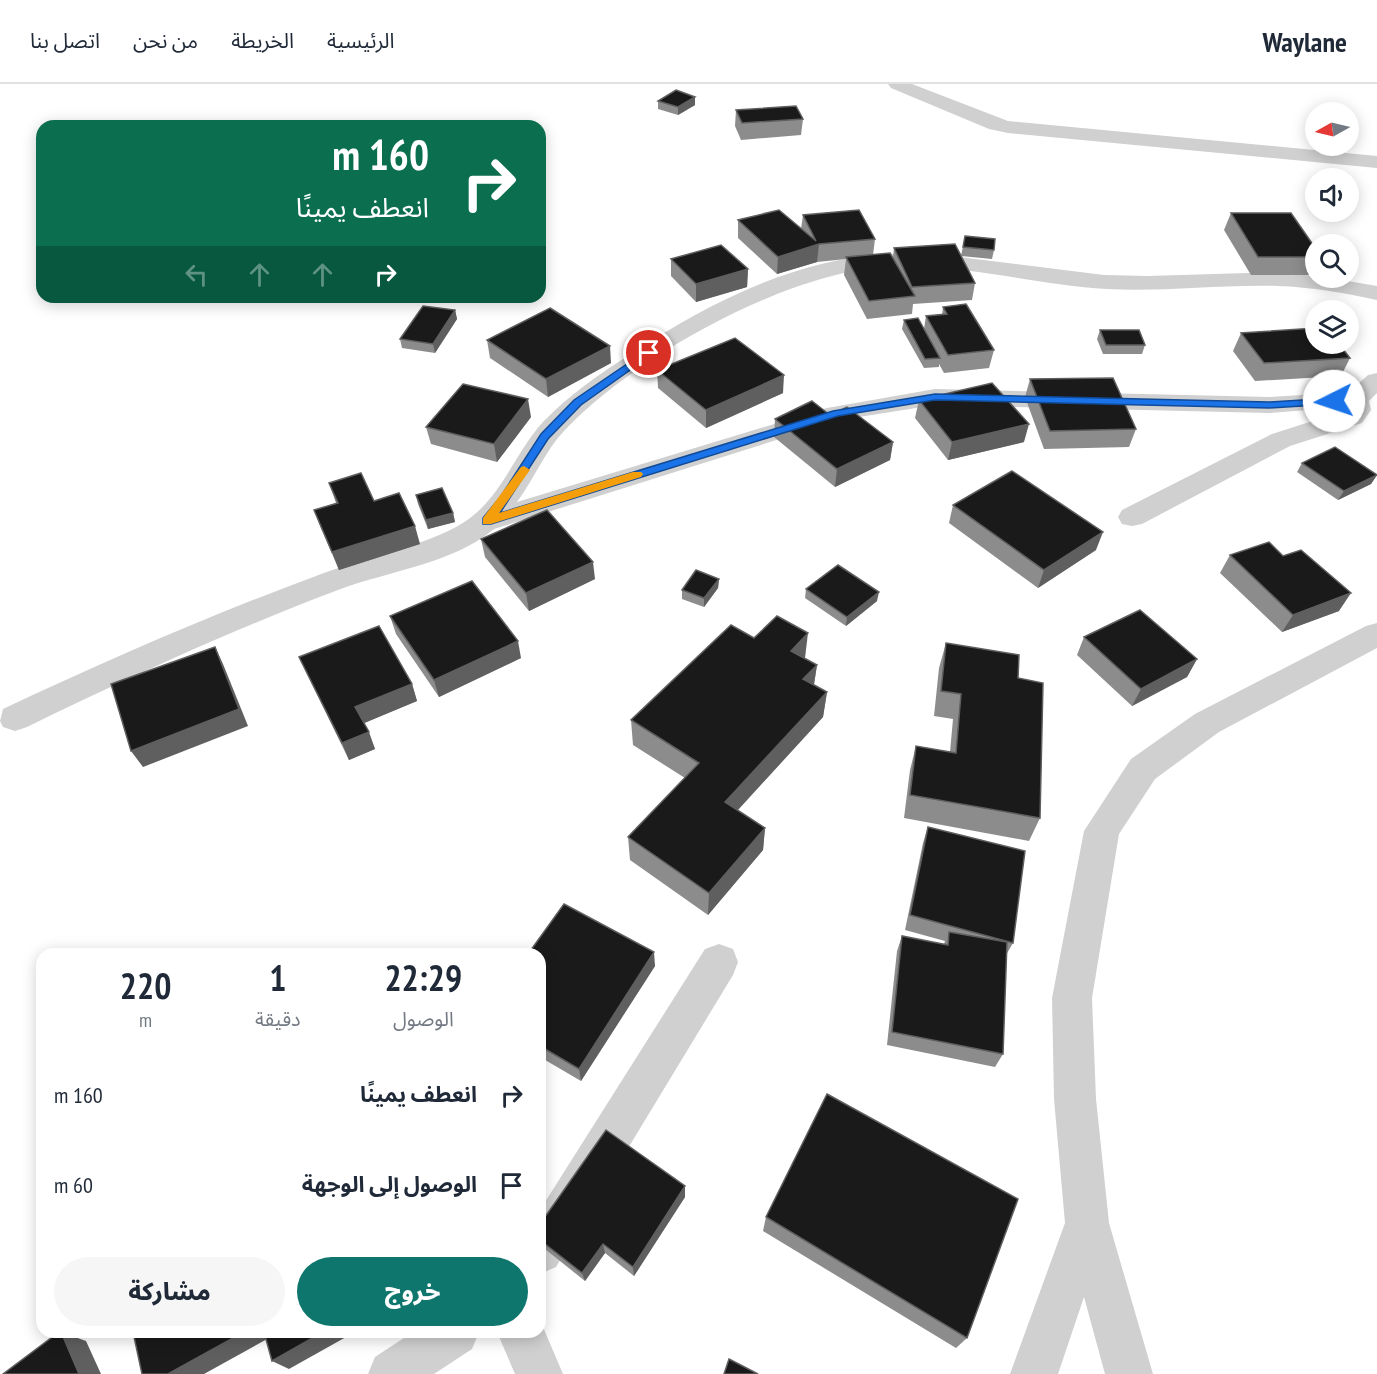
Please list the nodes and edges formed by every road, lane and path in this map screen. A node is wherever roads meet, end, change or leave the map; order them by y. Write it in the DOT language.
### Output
graph roads {
  1 [pos="897,84"];
  2 [pos="1377,162"];
  3 [pos="1377,293"];
  4 [pos="1377,380"];
  5 [pos="1356,399"];
  6 [pos="1132,517"];
  7 [pos="487,521"];
  8 [pos="1377,634"];
  9 [pos="15,718"];
  10 [pos="719,962"];
  11 [pos="1087,1223"];
  12 [pos="546,1241"];
  13 [pos="446,1338"];
  14 [pos="523,1338"];
  15 [pos="392,1374"];
  16 [pos="539,1374"];
  17 [pos="1034,1374"];
  18 [pos="1129,1374"];
  1 -- 2 [label="street"];
  3 -- 7 [label="street"];
  4 -- 5 [label="street"];
  5 -- 6 [label="street"];
  5 -- 7 [label="street"];
  7 -- 9 [label="street"];
  8 -- 11 [label="street"];
  10 -- 12 [label="street"];
  11 -- 17 [label="street"];
  11 -- 18 [label="street"];
  13 -- 15 [label="street"];
  14 -- 16 [label="street"];
}
